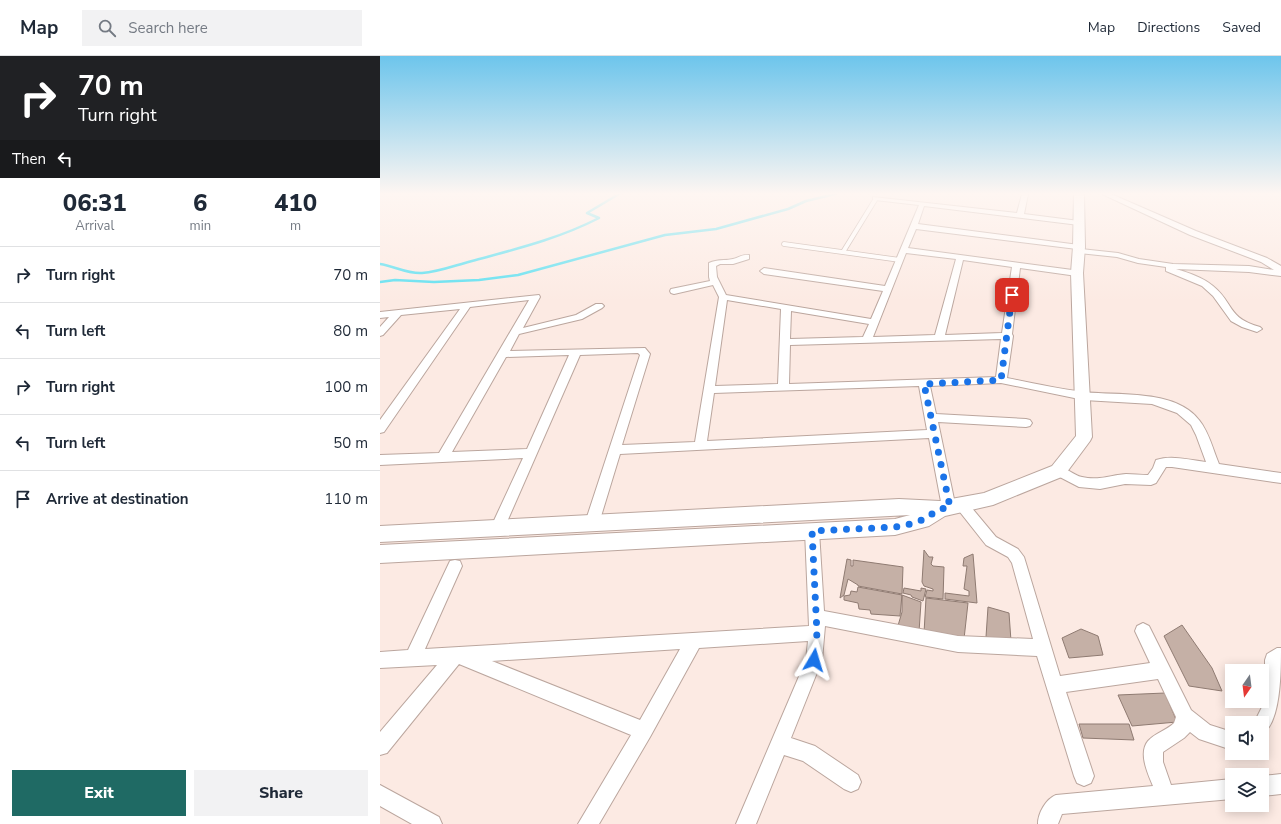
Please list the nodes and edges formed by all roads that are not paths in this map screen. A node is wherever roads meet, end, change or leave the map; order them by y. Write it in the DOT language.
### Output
graph roads {
  1 [pos="856,230"];
  2 [pos="912,230"];
  3 [pos="942,230"];
  4 [pos="1079,230"];
  5 [pos="1188,230"];
  6 [pos="784,244"];
  7 [pos="1079,249"];
  8 [pos="904,250"];
  9 [pos="843,252"];
  10 [pos="746,257"];
  11 [pos="960,258"];
  12 [pos="900,260"];
  13 [pos="1155,264"];
  14 [pos="1016,265"];
  15 [pos="764,271"];
  16 [pos="1281,272"];
  17 [pos="1077,273"];
  18 [pos="716,282"];
  19 [pos="888,289"];
  20 [pos="674,291"];
  21 [pos="723,297"];
  22 [pos="466,306"];
  23 [pos="599,306"];
  24 [pos="786,308"];
  25 [pos="397,314"];
  26 [pos="380,315"];
  27 [pos="874,322"];
  28 [pos="1257,329"];
  29 [pos="517,332"];
  30 [pos="380,333"];
  31 [pos="1008,336"];
  32 [pos="939,338"];
  33 [pos="867,340"];
  34 [pos="786,342"];
  35 [pos="576,352"];
  36 [pos="504,354"];
  37 [pos="1001,380"];
  38 [pos="924,384"];
  39 [pos="783,388"];
  40 [pos="708,390"];
  41 [pos="1084,396"];
  42 [pos="931,418"];
  43 [pos="1026,423"];
  44 [pos="380,429"];
  45 [pos="934,434"];
  46 [pos="700,445"];
  47 [pos="616,450"];
  48 [pos="531,453"];
  49 [pos="443,457"];
  50 [pos="380,460"];
  51 [pos="1214,468"];
  52 [pos="1058,471"];
  53 [pos="1281,478"];
  54 [pos="950,507"];
  55 [pos="592,523"];
  56 [pos="498,528"];
  57 [pos="812,531"];
  58 [pos="380,534"];
  59 [pos="380,554"];
  60 [pos="455,566"];
  61 [pos="817,625"];
  62 [pos="1143,631"];
  63 [pos="694,641"];
  64 [pos="1043,648"];
  65 [pos="456,656"];
  66 [pos="1281,656"];
  67 [pos="413,658"];
  68 [pos="380,660"];
  69 [pos="1163,670"];
  70 [pos="1055,685"];
  71 [pos="1185,716"];
  72 [pos="1269,720"];
  73 [pos="644,731"];
  74 [pos="1225,739"];
  75 [pos="780,744"];
  76 [pos="380,746"];
  77 [pos="1084,776"];
  78 [pos="851,782"];
  79 [pos="1281,784"];
  80 [pos="1269,785"];
  81 [pos="1225,790"];
  82 [pos="380,795"];
  83 [pos="1165,795"];
  84 [pos="432,824"];
  85 [pos="588,824"];
  86 [pos="746,824"];
  87 [pos="1048,824"];
  1 -- 9 [label="lane"];
  2 -- 8 [label="street"];
  3 -- 7 [label="street"];
  4 -- 7 [label="street"];
  5 -- 16 [label="street"];
  6 -- 9 [label="lane"];
  7 -- 13 [label="street"];
  7 -- 17 [label="street"];
  8 -- 11 [label="street"];
  8 -- 12 [label="street"];
  9 -- 12 [label="lane"];
  10 -- 18 [label="street"];
  11 -- 14 [label="street"];
  11 -- 32 [label="street"];
  12 -- 19 [label="street"];
  13 -- 16 [label="street"];
  13 -- 28 [label="street"];
  14 -- 17 [label="street"];
  14 -- 31 [label="street"];
  15 -- 19 [label="street"];
  17 -- 41 [label="street"];
  18 -- 20 [label="street"];
  18 -- 21 [label="street"];
  19 -- 27 [label="street"];
  21 -- 24 [label="street"];
  21 -- 40 [label="street"];
  22 -- 25 [label="street"];
  22 -- 29 [label="street"];
  22 -- 44 [label="street"];
  23 -- 29 [label="street"];
  24 -- 27 [label="street"];
  24 -- 34 [label="street"];
  25 -- 26 [label="street"];
  25 -- 30 [label="street"];
  27 -- 33 [label="street"];
  29 -- 36 [label="street"];
  31 -- 32 [label="street"];
  31 -- 37 [label="street"];
  32 -- 33 [label="street"];
  33 -- 34 [label="street"];
  34 -- 39 [label="street"];
  35 -- 36 [label="street"];
  35 -- 47 [label="street"];
  35 -- 48 [label="street"];
  36 -- 49 [label="street"];
  37 -- 38 [label="street"];
  37 -- 41 [label="street"];
  38 -- 39 [label="street"];
  38 -- 42 [label="street"];
  39 -- 40 [label="street"];
  40 -- 46 [label="street"];
  41 -- 51 [label="street"];
  41 -- 52 [label="street"];
  42 -- 43 [label="street"];
  42 -- 45 [label="street"];
  45 -- 46 [label="street"];
  45 -- 54 [label="street"];
  46 -- 47 [label="street"];
  47 -- 55 [label="street"];
  48 -- 49 [label="street"];
  48 -- 56 [label="street"];
  49 -- 50 [label="street"];
  51 -- 52 [label="street"];
  51 -- 53 [label="street"];
  52 -- 54 [label="street"];
  54 -- 55 [label="street"];
  54 -- 57 [label="street"];
  54 -- 64 [label="street"];
  55 -- 56 [label="street"];
  56 -- 58 [label="street"];
  57 -- 59 [label="street"];
  57 -- 61 [label="street"];
  60 -- 67 [label="street"];
  61 -- 63 [label="street"];
  61 -- 64 [label="street"];
  61 -- 75 [label="street"];
  62 -- 69 [label="street"];
  63 -- 65 [label="street"];
  63 -- 73 [label="street"];
  64 -- 70 [label="street"];
  65 -- 67 [label="street"];
  65 -- 73 [label="street"];
  65 -- 76 [label="street"];
  66 -- 72 [label="street"];
  67 -- 68 [label="street"];
  69 -- 70 [label="street"];
  69 -- 71 [label="street"];
  70 -- 77 [label="street"];
  71 -- 74 [label="street"];
  71 -- 83 [label="street"];
  73 -- 85 [label="street"];
  75 -- 78 [label="street"];
  75 -- 86 [label="street"];
  79 -- 80 [label="street"];
  81 -- 83 [label="street"];
  82 -- 84 [label="street"];
  83 -- 87 [label="street"];
}
